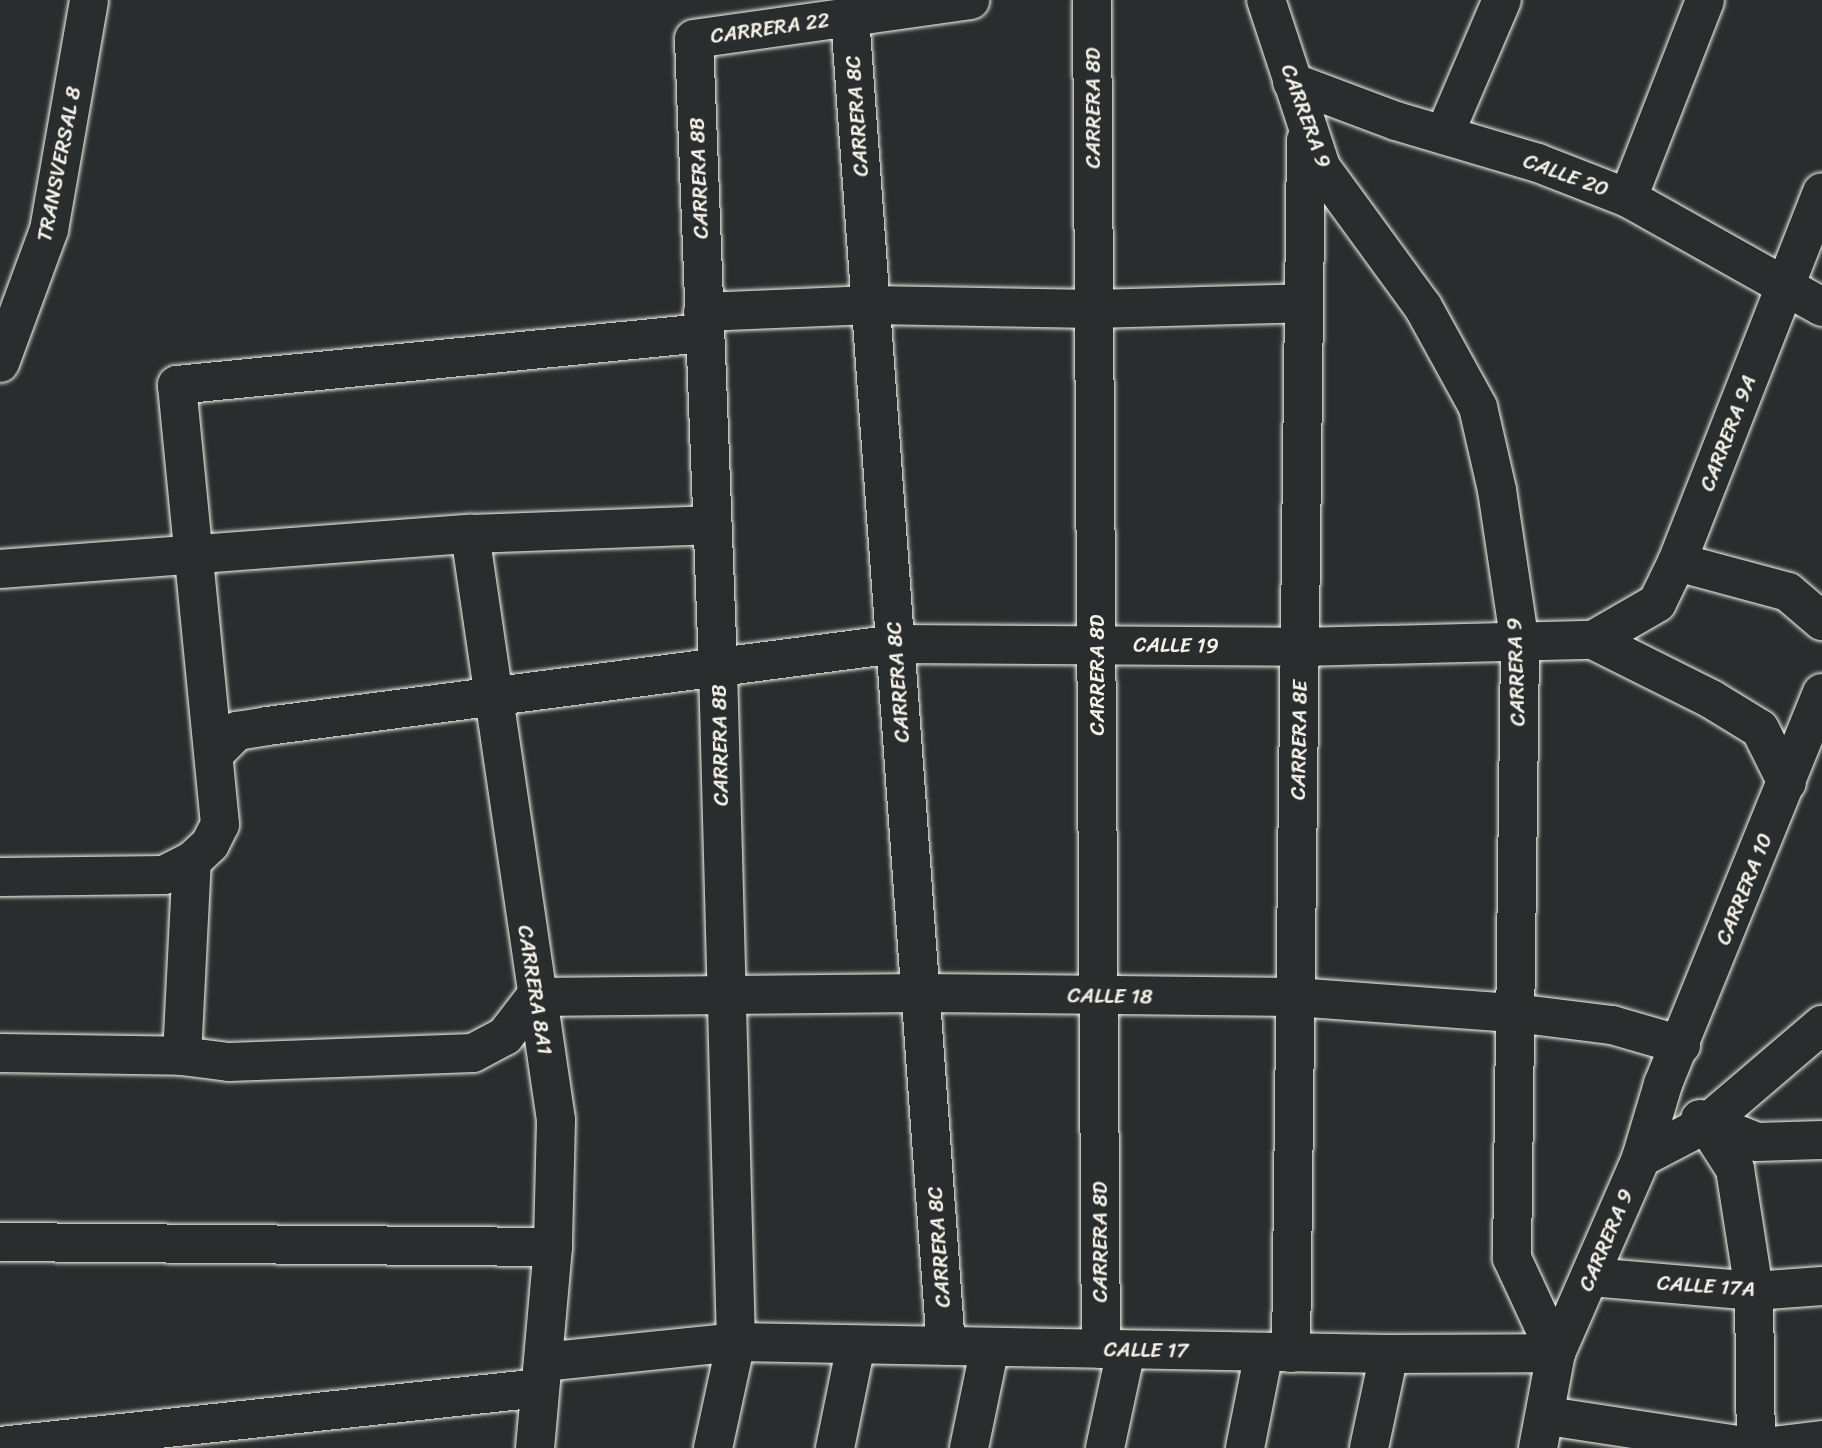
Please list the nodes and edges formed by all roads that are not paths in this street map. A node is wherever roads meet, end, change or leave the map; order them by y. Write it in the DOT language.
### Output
graph roads {
  1 [pos="89,0"];
  2 [pos="970,0"];
  3 [pos="1092,0"];
  4 [pos="1266,0"];
  5 [pos="1502,0"];
  6 [pos="1705,0"];
  7 [pos="850,17"];
  8 [pos="694,39"];
  9 [pos="1292,82"];
  10 [pos="1306,128"];
  11 [pos="1444,135"];
  12 [pos="1822,192"];
  13 [pos="1628,198"];
  14 [pos="1786,285"];
  15 [pos="1304,303"];
  16 [pos="871,305"];
  17 [pos="1822,307"];
  18 [pos="1094,309"];
  19 [pos="703,323"];
  20 [pos="0,363"];
  21 [pos="710,525"];
  22 [pos="470,534"];
  23 [pos="192,552"];
  24 [pos="1677,562"];
  25 [pos="0,569"];
  26 [pos="1822,621"];
  27 [pos="1593,640"];
  28 [pos="896,644"];
  29 [pos="1097,644"];
  30 [pos="1520,644"];
  31 [pos="1300,647"];
  32 [pos="718,666"];
  33 [pos="1822,693"];
  34 [pos="493,699"];
  35 [pos="216,752"];
  36 [pos="1787,783"];
  37 [pos="192,861"];
  38 [pos="0,877"];
  39 [pos="921,993"];
  40 [pos="725,994"];
  41 [pos="1099,996"];
  42 [pos="535,997"];
  43 [pos="1295,998"];
  44 [pos="1515,1013"];
  45 [pos="1822,1025"];
  46 [pos="1681,1045"];
  47 [pos="0,1053"];
  48 [pos="182,1056"];
  49 [pos="1663,1084"];
  50 [pos="1706,1125"];
  51 [pos="1822,1140"];
  52 [pos="1641,1158"];
  53 [pos="0,1242"];
  54 [pos="553,1248"];
  55 [pos="1591,1277"];
  56 [pos="1822,1286"];
  57 [pos="1754,1291"];
  58 [pos="736,1342"];
  59 [pos="856,1345"];
  60 [pos="946,1346"];
  61 [pos="990,1347"];
  62 [pos="1113,1349"];
  63 [pos="1278,1353"];
  64 [pos="1556,1353"];
  65 [pos="1389,1354"];
  66 [pos="542,1375"];
  67 [pos="1543,1432"];
  68 [pos="1822,1440"];
  69 [pos="0,1446"];
  70 [pos="535,1448"];
  71 [pos="713,1448"];
  72 [pos="835,1448"];
  73 [pos="969,1448"];
  74 [pos="1105,1448"];
  75 [pos="1245,1448"];
  76 [pos="1369,1448"];
  77 [pos="1756,1448"];
  1 -- 20 [label="street, TRANSVERSAL 8"];
  2 -- 7 [label="street, CARRERA 22"];
  3 -- 18 [label="street, CARRERA 8D"];
  4 -- 9 [label="street, CARRERA 9"];
  5 -- 11 [label="street"];
  6 -- 13 [label="street"];
  7 -- 8 [label="street, CARRERA 22"];
  7 -- 16 [label="street, CARRERA 8C"];
  8 -- 19 [label="street, CARRERA 8B"];
  9 -- 10 [label="street, CARRERA 9"];
  9 -- 11 [label="street, CALLE 20"];
  10 -- 15 [label="street, CARRERA 8E"];
  10 -- 30 [label="street, CARRERA 9"];
  11 -- 13 [label="street, CALLE 20"];
  12 -- 14 [label="street, CARRERA 9A"];
  13 -- 14 [label="street, CALLE 20"];
  14 -- 17 [label="street, CALLE 20"];
  14 -- 24 [label="street, CARRERA 9A"];
  15 -- 18 [label="street"];
  15 -- 31 [label="street, CARRERA 8E"];
  16 -- 18 [label="street"];
  16 -- 19 [label="street"];
  16 -- 28 [label="street, CARRERA 8C"];
  18 -- 29 [label="street, CARRERA 8D"];
  19 -- 21 [label="street, CARRERA 8B"];
  19 -- 23 [label="street"];
  21 -- 22 [label="street"];
  21 -- 32 [label="street, CARRERA 8B"];
  22 -- 23 [label="street"];
  22 -- 34 [label="street, CARRERA 8A1"];
  23 -- 25 [label="street"];
  23 -- 35 [label="street"];
  24 -- 26 [label="street"];
  24 -- 27 [label="street, CARRERA 9A"];
  27 -- 30 [label="street, CALLE 19"];
  27 -- 36 [label="street"];
  28 -- 29 [label="street, CALLE 19"];
  28 -- 32 [label="street, CALLE 19"];
  28 -- 39 [label="street, CARRERA 8C"];
  29 -- 31 [label="street, CALLE 19"];
  29 -- 41 [label="street, CARRERA 8D"];
  30 -- 31 [label="street, CALLE 19"];
  30 -- 44 [label="street, CARRERA 9"];
  31 -- 43 [label="street, CARRERA 8E"];
  32 -- 34 [label="street, CALLE 19"];
  32 -- 40 [label="street, CARRERA 8B"];
  33 -- 36 [label="street, CARRERA 10"];
  34 -- 35 [label="street, CALLE 19"];
  34 -- 42 [label="street, CARRERA 8A1"];
  35 -- 37 [label="street"];
  36 -- 46 [label="street, CARRERA 10"];
  37 -- 38 [label="street"];
  37 -- 48 [label="street"];
  39 -- 40 [label="street, CALLE 18"];
  39 -- 41 [label="street, CALLE 18"];
  39 -- 60 [label="street, CARRERA 8C"];
  40 -- 42 [label="street, CALLE 18"];
  40 -- 58 [label="street, CARRERA 8B"];
  41 -- 43 [label="street, CALLE 18"];
  41 -- 62 [label="street, CARRERA 8D"];
  42 -- 48 [label="street"];
  42 -- 54 [label="street, CARRERA 8A1"];
  43 -- 44 [label="street, CALLE 18"];
  43 -- 63 [label="street, CARRERA 8E"];
  44 -- 46 [label="street, CALLE 18"];
  44 -- 64 [label="street, CARRERA 9"];
  45 -- 50 [label="street"];
  46 -- 49 [label="street, CARRERA 10"];
  47 -- 48 [label="street"];
  49 -- 50 [label="street"];
  49 -- 52 [label="street, CARRERA 9"];
  50 -- 51 [label="street"];
  50 -- 52 [label="street"];
  50 -- 57 [label="street"];
  52 -- 55 [label="street, CARRERA 9"];
  53 -- 54 [label="street"];
  54 -- 66 [label="street, CARRERA 8A1"];
  55 -- 57 [label="street, CALLE 17A"];
  55 -- 64 [label="street, CARRERA 9"];
  56 -- 57 [label="street, CALLE 17A"];
  57 -- 77 [label="street"];
  58 -- 59 [label="street, CALLE 17"];
  58 -- 66 [label="street, CALLE 17"];
  58 -- 71 [label="street, CARRERA 8B"];
  59 -- 60 [label="street, CALLE 17"];
  59 -- 72 [label="street"];
  60 -- 61 [label="street, CALLE 17"];
  61 -- 62 [label="street, CALLE 17"];
  61 -- 73 [label="street"];
  62 -- 63 [label="street, CALLE 17"];
  62 -- 74 [label="street, CARRERA 8D"];
  63 -- 65 [label="street, CALLE 17"];
  63 -- 75 [label="street, CARRERA 8E"];
  64 -- 65 [label="street, CALLE 17"];
  64 -- 67 [label="street, CARRERA 9"];
  65 -- 76 [label="street"];
  66 -- 69 [label="street, CALLE 17"];
  66 -- 70 [label="street, CARRERA 8A1"];
  67 -- 77 [label="street"];
  68 -- 77 [label="street"];
}
